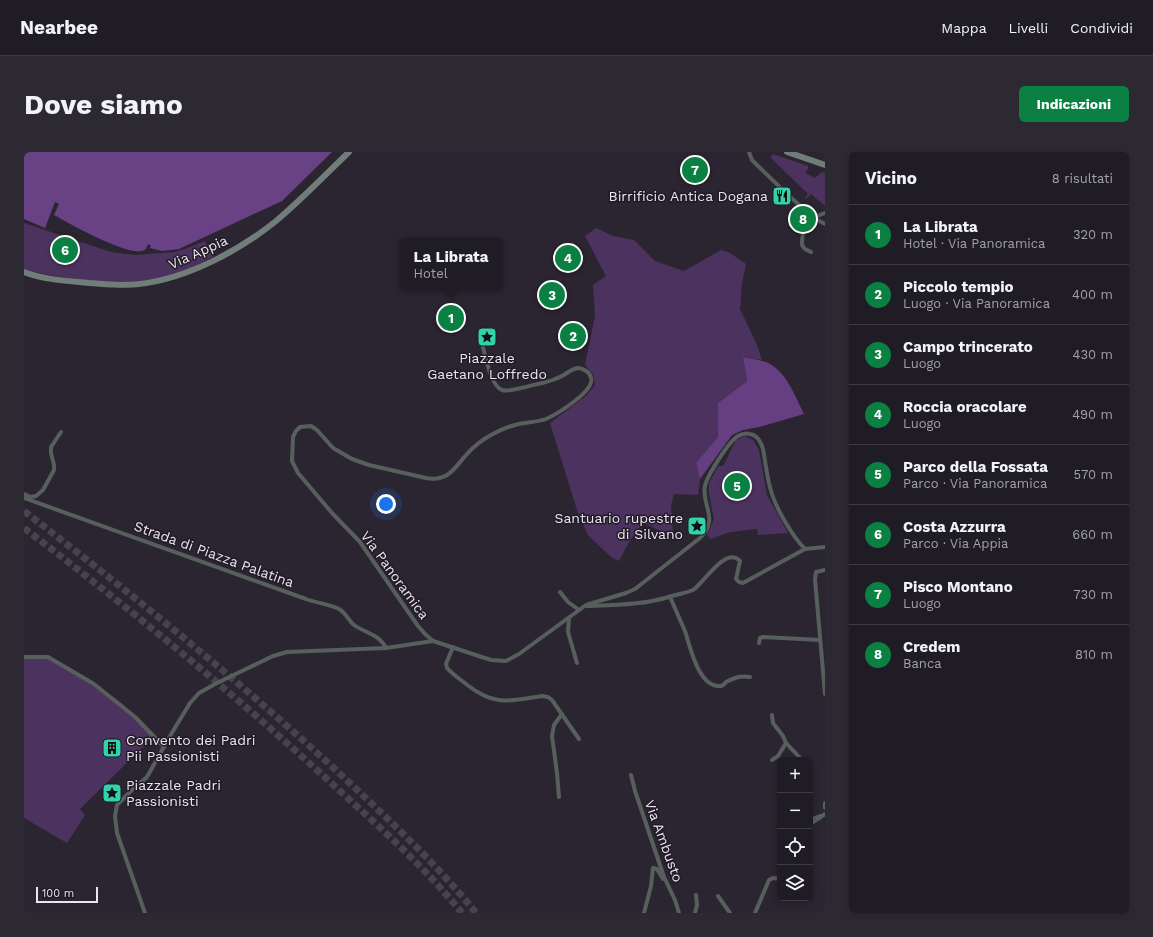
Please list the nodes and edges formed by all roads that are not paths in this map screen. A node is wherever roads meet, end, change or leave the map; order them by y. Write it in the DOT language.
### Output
graph roads {
  1 [pos="348,152"];
  2 [pos="748,152"];
  3 [pos="787,152"];
  4 [pos="825,165"];
  5 [pos="825,214"];
  6 [pos="814,218"];
  7 [pos="825,224"];
  8 [pos="811,252"];
  9 [pos="24,272"];
  10 [pos="480,335"];
  11 [pos="61,432"];
  12 [pos="24,494"];
  13 [pos="24,498"];
  14 [pos="825,547"];
  15 [pos="805,549"];
  16 [pos="825,570"];
  17 [pos="560,592"];
  18 [pos="670,597"];
  19 [pos="584,606"];
  20 [pos="579,610"];
  21 [pos="569,618"];
  22 [pos="820,640"];
  23 [pos="433,641"];
  24 [pos="759,643"];
  25 [pos="453,647"];
  26 [pos="386,648"];
  27 [pos="24,657"];
  28 [pos="577,663"];
  29 [pos="750,677"];
  30 [pos="825,694"];
  31 [pos="562,714"];
  32 [pos="772,715"];
  33 [pos="579,739"];
  34 [pos="786,743"];
  35 [pos="164,747"];
  36 [pos="799,757"];
  37 [pos="772,760"];
  38 [pos="631,775"];
  39 [pos="559,797"];
  40 [pos="825,803"];
  41 [pos="825,808"];
  42 [pos="824,814"];
  43 [pos="813,819"];
  44 [pos="813,822"];
  45 [pos="777,879"];
  46 [pos="666,883"];
  47 [pos="696,894"];
  48 [pos="718,896"];
  49 [pos="145,913"];
  50 [pos="644,913"];
  51 [pos="679,913"];
  52 [pos="695,913"];
  53 [pos="730,913"];
  54 [pos="755,913"];
  1 -- 9 [label="main road, Via Appia"];
  2 -- 6 [label="street"];
  3 -- 4 [label="main road"];
  5 -- 6 [label="street"];
  6 -- 7 [label="street"];
  6 -- 8 [label="street"];
  10 -- 23 [label="street, Via Panoramica"];
  11 -- 12 [label="street"];
  13 -- 26 [label="street, Strada di Piazza Palatina"];
  14 -- 15 [label="street"];
  15 -- 18 [label="street"];
  15 -- 19 [label="street, Via Panoramica"];
  16 -- 22 [label="street"];
  17 -- 20 [label="street"];
  18 -- 19 [label="street"];
  18 -- 29 [label="street"];
  19 -- 20 [label="street, Via Panoramica"];
  20 -- 21 [label="street, Via Panoramica"];
  21 -- 25 [label="street, Via Panoramica"];
  21 -- 28 [label="street"];
  22 -- 24 [label="street"];
  22 -- 30 [label="street"];
  23 -- 25 [label="street, Via Panoramica"];
  23 -- 26 [label="street"];
  25 -- 31 [label="street"];
  26 -- 35 [label="street"];
  27 -- 35 [label="street"];
  31 -- 33 [label="street"];
  31 -- 39 [label="street"];
  32 -- 34 [label="street"];
  34 -- 36 [label="street"];
  34 -- 37 [label="street"];
  35 -- 49 [label="street"];
  38 -- 46 [label="street, Via Ambusto"];
  40 -- 41 [label="street"];
  42 -- 43 [label="street"];
  42 -- 44 [label="street"];
  45 -- 54 [label="street"];
  46 -- 50 [label="street"];
  46 -- 51 [label="street, Via Ambusto"];
  47 -- 52 [label="street"];
  48 -- 53 [label="street"];
}
